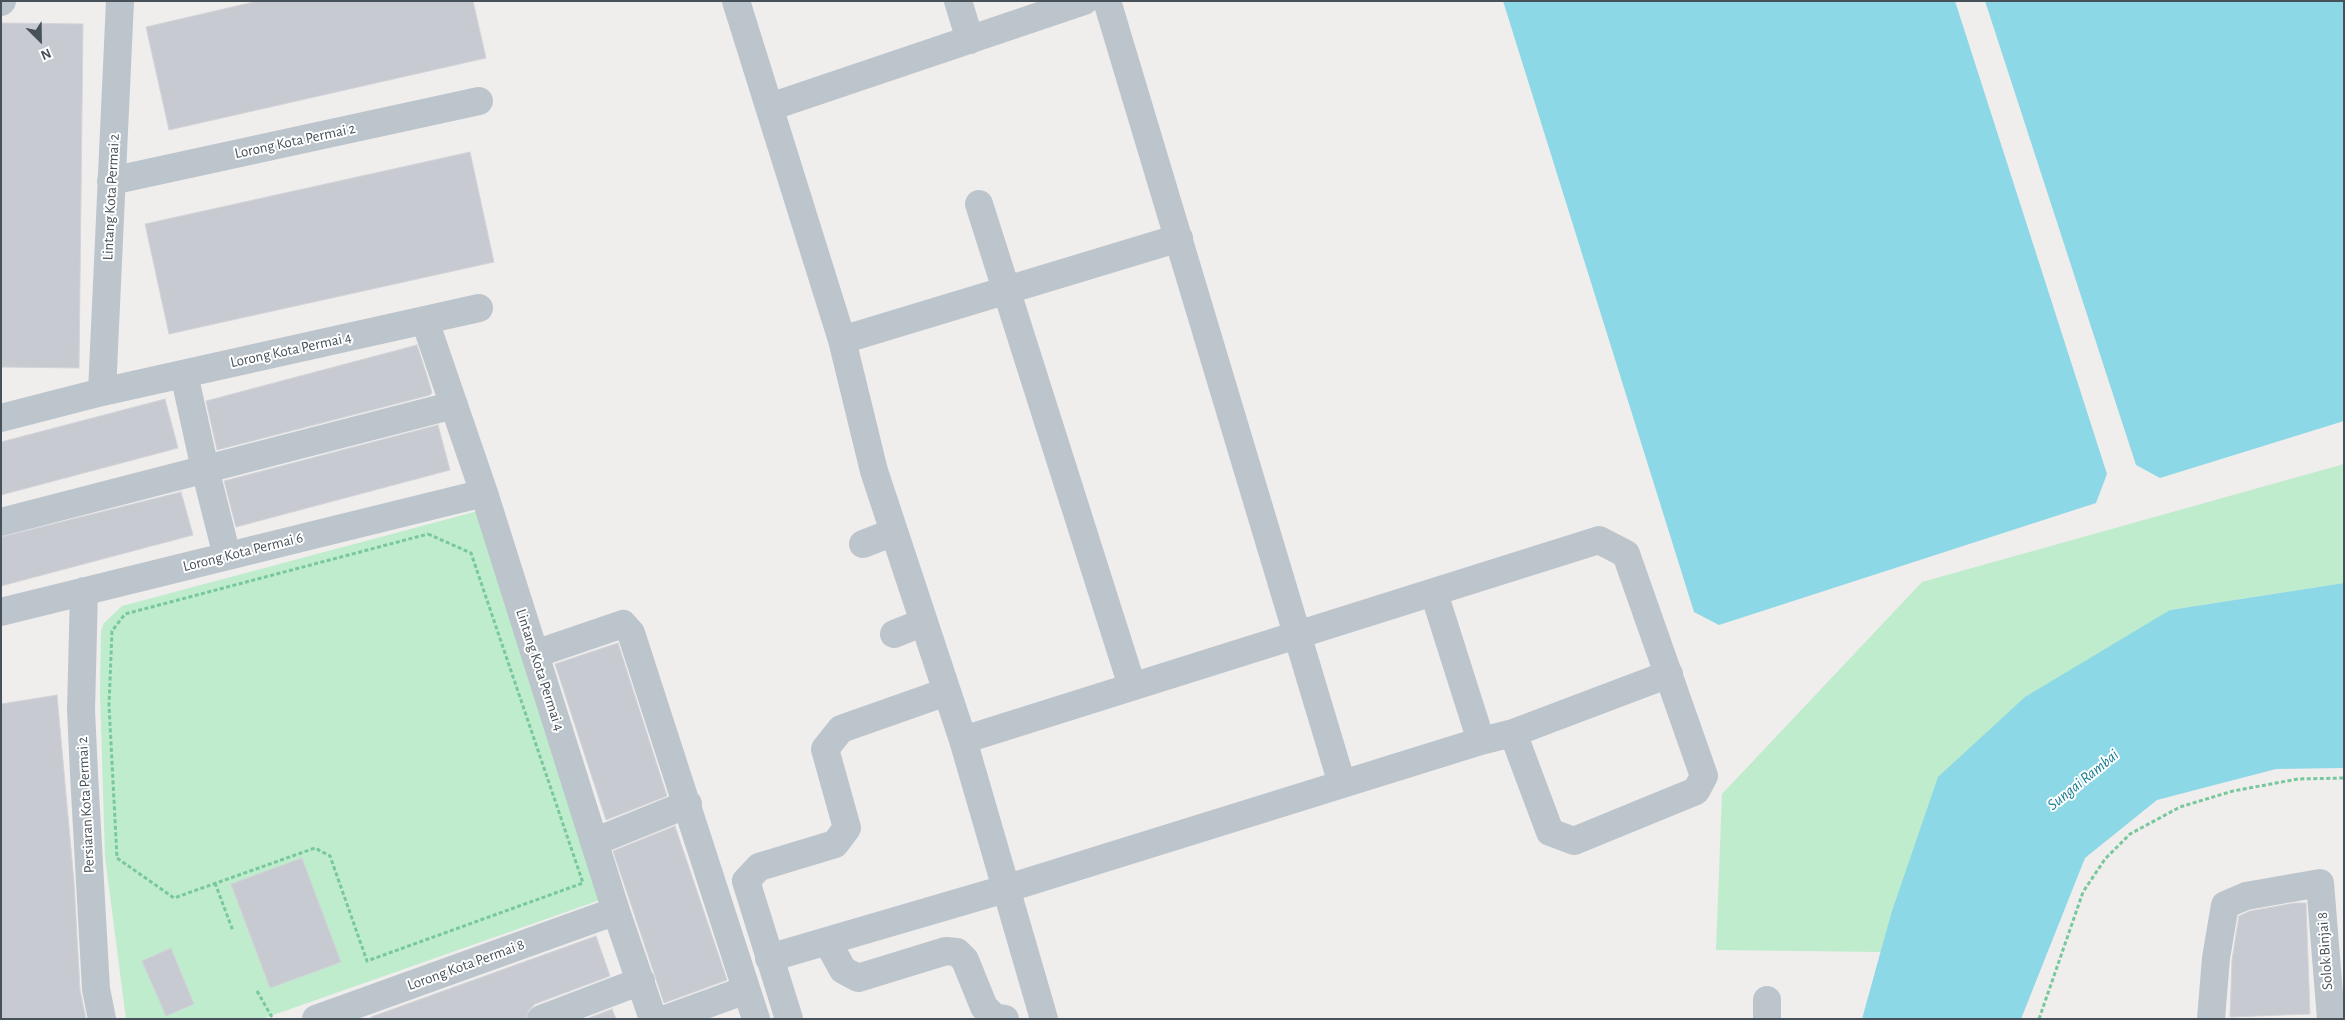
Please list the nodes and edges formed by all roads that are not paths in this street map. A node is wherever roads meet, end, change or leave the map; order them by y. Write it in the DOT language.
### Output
graph roads {
  1 [pos="120,1"];
  2 [pos="736,1"];
  3 [pos="958,1"];
  4 [pos="1084,1"];
  5 [pos="1107,1"];
  6 [pos="970,40"];
  7 [pos="479,101"];
  8 [pos="770,107"];
  9 [pos="112,181"];
  10 [pos="979,204"];
  11 [pos="1179,238"];
  12 [pos="1008,290"];
  13 [pos="479,308"];
  14 [pos="425,321"];
  15 [pos="842,340"];
  16 [pos="184,374"];
  17 [pos="102,392"];
  18 [pos="454,405"];
  19 [pos="1,418"];
  20 [pos="205,469"];
  21 [pos="484,493"];
  22 [pos="1,522"];
  23 [pos="894,532"];
  24 [pos="863,544"];
  25 [pos="227,556"];
  26 [pos="84,591"];
  27 [pos="1434,593"];
  28 [pos="1,612"];
  29 [pos="924,622"];
  30 [pos="1298,633"];
  31 [pos="894,634"];
  32 [pos="536,654"];
  33 [pos="1669,674"];
  34 [pos="1132,686"];
  35 [pos="946,692"];
  36 [pos="1513,733"];
  37 [pos="963,740"];
  38 [pos="1481,741"];
  39 [pos="1342,784"];
  40 [pos="688,804"];
  41 [pos="594,842"];
  42 [pos="1005,889"];
  43 [pos="616,911"];
  44 [pos="827,941"];
  45 [pos="769,958"];
  46 [pos="640,981"];
  47 [pos="746,990"];
  48 [pos="1043,1016"];
  49 [pos="102,1019"];
  50 [pos="316,1019"];
  51 [pos="541,1019"];
  52 [pos="653,1019"];
  53 [pos="666,1019"];
  54 [pos="756,1019"];
  55 [pos="789,1019"];
  56 [pos="1005,1019"];
  57 [pos="2211,1019"];
  58 [pos="2330,1019"];
  1 -- 9 [label="street, Lintang Kota Permai 2"];
  2 -- 8 [label="street"];
  3 -- 6 [label="street"];
  4 -- 6 [label="street"];
  5 -- 11 [label="street"];
  6 -- 8 [label="street"];
  7 -- 9 [label="street, Lorong Kota Permai 2"];
  8 -- 15 [label="street"];
  9 -- 17 [label="street, Lintang Kota Permai 2"];
  10 -- 12 [label="street"];
  11 -- 12 [label="street"];
  11 -- 30 [label="street"];
  12 -- 15 [label="street"];
  12 -- 34 [label="street"];
  13 -- 14 [label="street, Lorong Kota Permai 4"];
  14 -- 16 [label="street, Lorong Kota Permai 4"];
  14 -- 18 [label="street, Lintang Kota Permai 4"];
  15 -- 23 [label="street"];
  16 -- 17 [label="street, Lorong Kota Permai 4"];
  16 -- 20 [label="street"];
  17 -- 19 [label="street"];
  18 -- 20 [label="street"];
  18 -- 21 [label="street, Lintang Kota Permai 4"];
  20 -- 22 [label="street"];
  20 -- 25 [label="street"];
  21 -- 25 [label="street, Lorong Kota Permai 6"];
  21 -- 32 [label="street, Lintang Kota Permai 4"];
  23 -- 24 [label="street"];
  23 -- 29 [label="street"];
  25 -- 26 [label="street, Lorong Kota Permai 6"];
  26 -- 28 [label="street, Lorong Kota Permai 6"];
  26 -- 49 [label="street, Persiaran Kota Permai 2"];
  27 -- 30 [label="street"];
  27 -- 33 [label="street"];
  27 -- 38 [label="street"];
  29 -- 31 [label="street"];
  29 -- 35 [label="street"];
  30 -- 34 [label="street"];
  30 -- 39 [label="street"];
  32 -- 40 [label="street"];
  32 -- 41 [label="street, Lintang Kota Permai 4"];
  33 -- 36 [label="street"];
  33 -- 36 [label="street"];
  34 -- 37 [label="street"];
  35 -- 37 [label="street"];
  35 -- 45 [label="street"];
  36 -- 38 [label="street"];
  37 -- 42 [label="street"];
  38 -- 39 [label="street"];
  39 -- 42 [label="street"];
  40 -- 41 [label="street"];
  40 -- 47 [label="street"];
  41 -- 43 [label="street, Lintang Kota Permai 4"];
  42 -- 44 [label="street"];
  42 -- 48 [label="street"];
  43 -- 46 [label="street, Lintang Kota Permai 4"];
  43 -- 50 [label="street, Lorong Kota Permai 8"];
  44 -- 45 [label="street"];
  44 -- 56 [label="street"];
  45 -- 55 [label="street"];
  46 -- 51 [label="street"];
  46 -- 52 [label="street, Lintang Kota Permai 4"];
  47 -- 53 [label="street"];
  47 -- 54 [label="street"];
  48 -- 56 [label="street"];
  57 -- 58 [label="street, Solok Binjai 8"];
}
